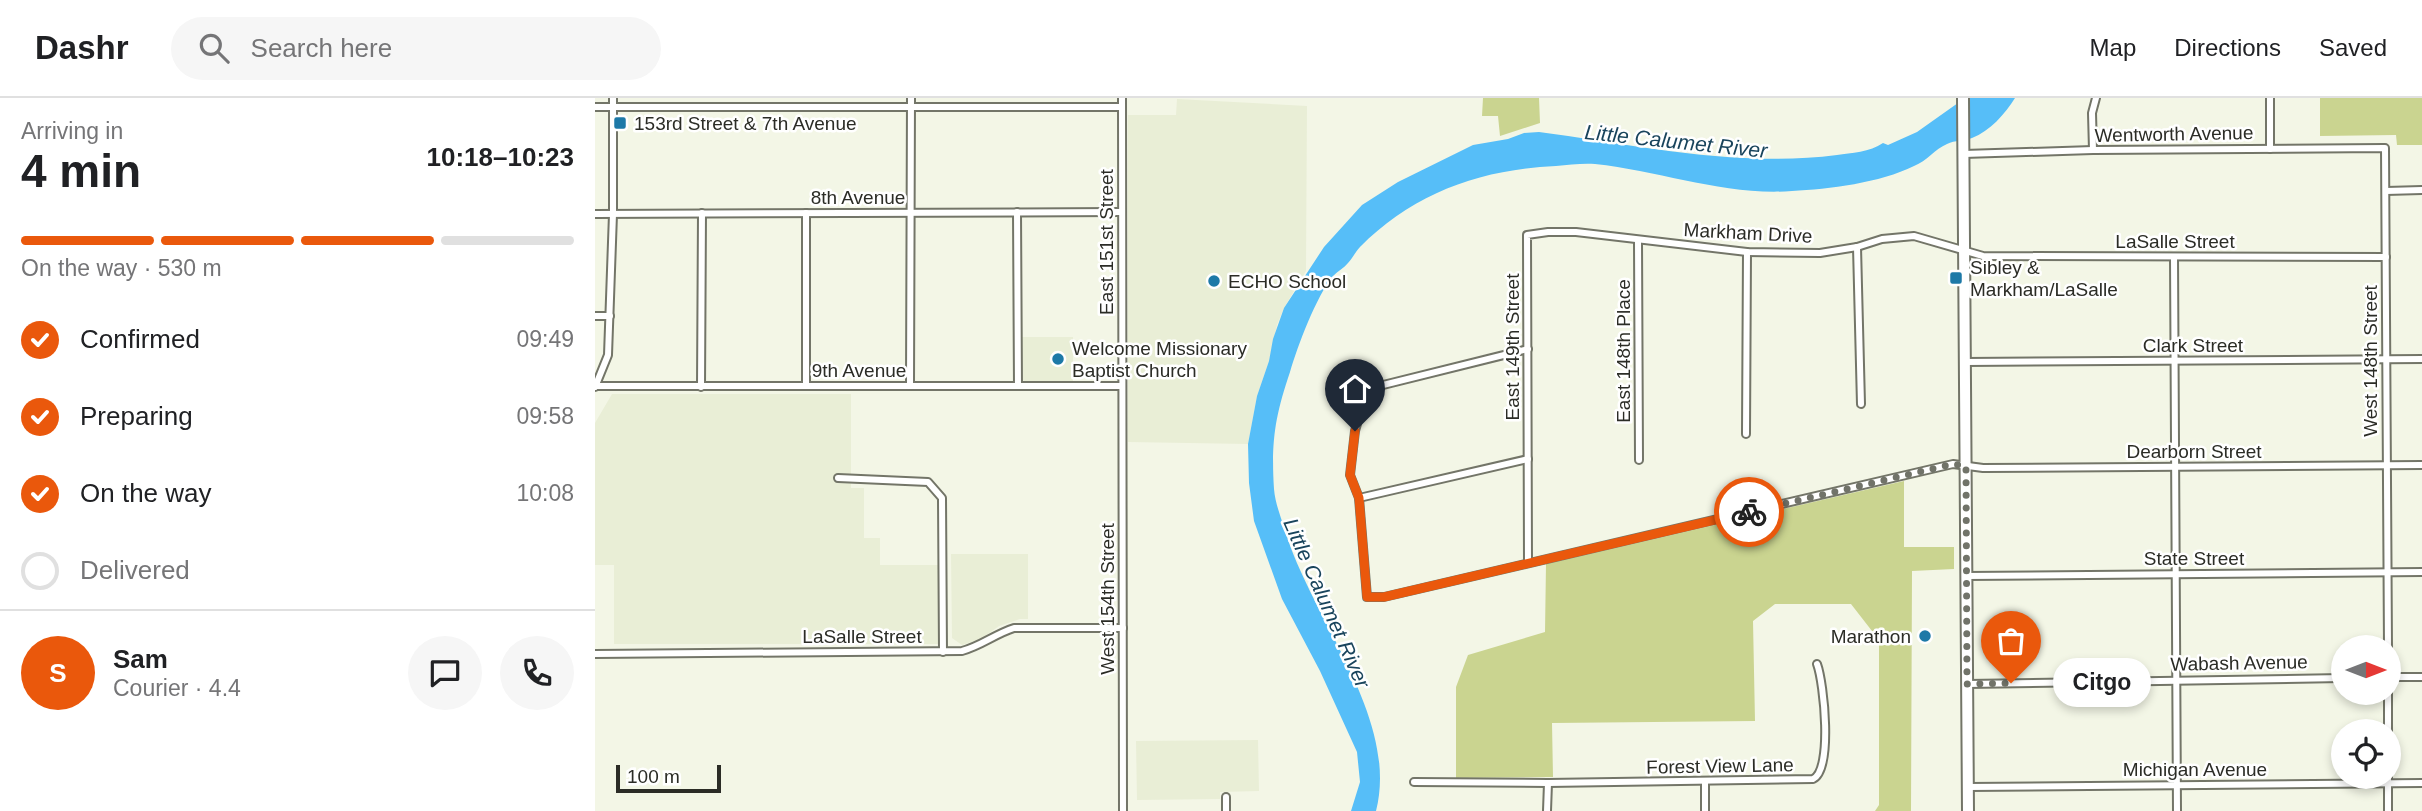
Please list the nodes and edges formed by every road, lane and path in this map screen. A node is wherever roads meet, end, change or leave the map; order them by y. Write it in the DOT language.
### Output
graph roads {
  1 [pos="613,98"];
  2 [pos="911,98"];
  3 [pos="1122,98"];
  4 [pos="1963,98"];
  5 [pos="2096,98"];
  6 [pos="2270,98"];
  7 [pos="595,107"];
  8 [pos="613,107"];
  9 [pos="911,107"];
  10 [pos="1122,107"];
  11 [pos="2385,148"];
  12 [pos="2270,149"];
  13 [pos="2093,150"];
  14 [pos="1964,152"];
  15 [pos="2422,190"];
  16 [pos="2386,191"];
  17 [pos="911,212"];
  18 [pos="1017,212"];
  19 [pos="1122,212"];
  20 [pos="702,213"];
  21 [pos="806,213"];
  22 [pos="595,214"];
  23 [pos="613,214"];
  24 [pos="1527,235"];
  25 [pos="1638,241"];
  26 [pos="1857,247"];
  27 [pos="1965,250"];
  28 [pos="1747,252"];
  29 [pos="2174,257"];
  30 [pos="2386,257"];
  31 [pos="595,316"];
  32 [pos="610,316"];
  33 [pos="1528,349"];
  34 [pos="2386,359"];
  35 [pos="2422,359"];
  36 [pos="2175,361"];
  37 [pos="1965,362"];
  38 [pos="806,385"];
  39 [pos="595,386"];
  40 [pos="910,386"];
  41 [pos="1018,386"];
  42 [pos="1122,386"];
  43 [pos="701,387"];
  44 [pos="1861,404"];
  45 [pos="1746,434"];
  46 [pos="1528,459"];
  47 [pos="1639,460"];
  48 [pos="1966,466"];
  49 [pos="2387,466"];
  50 [pos="2422,466"];
  51 [pos="2176,467"];
  52 [pos="838,478"];
  53 [pos="1359,498"];
  54 [pos="1528,563"];
  55 [pos="2422,572"];
  56 [pos="2387,573"];
  57 [pos="2176,574"];
  58 [pos="1966,576"];
  59 [pos="1123,628"];
  60 [pos="2388,635"];
  61 [pos="943,652"];
  62 [pos="595,654"];
  63 [pos="1817,664"];
  64 [pos="2401,677"];
  65 [pos="2422,677"];
  66 [pos="2331,678"];
  67 [pos="2177,680"];
  68 [pos="1967,684"];
  69 [pos="2331,781"];
  70 [pos="2401,781"];
  71 [pos="1414,782"];
  72 [pos="1705,782"];
  73 [pos="1548,783"];
  74 [pos="2422,783"];
  75 [pos="2177,785"];
  76 [pos="1968,787"];
  77 [pos="2388,789"];
  78 [pos="1226,797"];
  79 [pos="1123,811"];
  80 [pos="1226,811"];
  81 [pos="1547,811"];
  82 [pos="1705,811"];
  83 [pos="1968,811"];
  84 [pos="2177,811"];
  85 [pos="2389,811"];
  1 -- 8 [label="street"];
  2 -- 9 [label="street"];
  3 -- 10 [label="street, East 151st Street"];
  4 -- 14 [label="main road"];
  5 -- 13 [label="street"];
  6 -- 12 [label="street"];
  7 -- 8 [label="street"];
  8 -- 9 [label="street"];
  8 -- 23 [label="street"];
  9 -- 10 [label="street"];
  9 -- 17 [label="street"];
  10 -- 19 [label="street, East 151st Street"];
  11 -- 12 [label="street, Wentworth Avenue"];
  11 -- 16 [label="street, West 148th Street"];
  12 -- 13 [label="street, Wentworth Avenue"];
  13 -- 14 [label="street, Wentworth Avenue"];
  14 -- 27 [label="main road"];
  15 -- 16 [label="street"];
  16 -- 30 [label="street, West 148th Street"];
  17 -- 18 [label="street, 8th Avenue"];
  17 -- 21 [label="street, 8th Avenue"];
  17 -- 40 [label="street"];
  18 -- 19 [label="street, 8th Avenue"];
  18 -- 41 [label="street"];
  19 -- 42 [label="street, East 151st Street"];
  20 -- 21 [label="street, 8th Avenue"];
  20 -- 23 [label="street, 8th Avenue"];
  20 -- 43 [label="street"];
  21 -- 38 [label="street"];
  22 -- 23 [label="street, 8th Avenue"];
  23 -- 32 [label="street"];
  24 -- 25 [label="street, Markham Drive"];
  24 -- 33 [label="street, East 149th Street"];
  25 -- 28 [label="street, Markham Drive"];
  25 -- 47 [label="street, East 148th Place"];
  26 -- 27 [label="street, Markham Drive"];
  26 -- 28 [label="street, Markham Drive"];
  26 -- 44 [label="street"];
  27 -- 29 [label="street, LaSalle Street"];
  27 -- 37 [label="main road"];
  28 -- 45 [label="street"];
  29 -- 30 [label="street, LaSalle Street"];
  29 -- 36 [label="street"];
  30 -- 34 [label="street, West 148th Street"];
  31 -- 32 [label="street"];
  32 -- 39 [label="street"];
  33 -- 46 [label="street, East 149th Street"];
  33 -- 53 [label="street"];
  34 -- 35 [label="street, Clark Street"];
  34 -- 36 [label="street, Clark Street"];
  34 -- 49 [label="street, West 148th Street"];
  36 -- 37 [label="street, Clark Street"];
  36 -- 51 [label="street"];
  37 -- 48 [label="main road"];
  38 -- 40 [label="street, 9th Avenue"];
  38 -- 43 [label="street, 9th Avenue"];
  39 -- 43 [label="street, 9th Avenue"];
  40 -- 41 [label="street, 9th Avenue"];
  41 -- 42 [label="street, 9th Avenue"];
  42 -- 59 [label="street, West 154th Street"];
  46 -- 53 [label="street"];
  46 -- 54 [label="street, East 149th Street"];
  48 -- 51 [label="street, Dearborn Street"];
  48 -- 54 [label="street, Dearborn Street"];
  48 -- 58 [label="main road"];
  49 -- 50 [label="street, Dearborn Street"];
  49 -- 51 [label="street, Dearborn Street"];
  49 -- 56 [label="street, West 148th Street"];
  51 -- 57 [label="street"];
  52 -- 61 [label="street"];
  53 -- 54 [label="street, Dearborn Street"];
  55 -- 56 [label="street, State Street"];
  56 -- 57 [label="street, State Street"];
  56 -- 60 [label="street, West 148th Street"];
  57 -- 58 [label="street, State Street"];
  57 -- 67 [label="street"];
  58 -- 68 [label="main road"];
  59 -- 61 [label="street, LaSalle Street"];
  59 -- 79 [label="street, West 154th Street"];
  61 -- 62 [label="street, LaSalle Street"];
  63 -- 72 [label="street, Forest View Lane"];
  64 -- 65 [label="street"];
  66 -- 67 [label="street, Wabash Avenue"];
  67 -- 68 [label="street, Wabash Avenue"];
  67 -- 75 [label="street"];
  68 -- 76 [label="main road"];
  69 -- 75 [label="street, Michigan Avenue"];
  70 -- 74 [label="street, Michigan Avenue"];
  71 -- 73 [label="street"];
  72 -- 73 [label="street, Forest View Lane"];
  72 -- 82 [label="street"];
  73 -- 81 [label="street"];
  75 -- 76 [label="street, Michigan Avenue"];
  75 -- 84 [label="street"];
  76 -- 83 [label="main road"];
  77 -- 85 [label="street"];
  78 -- 80 [label="street"];
}
